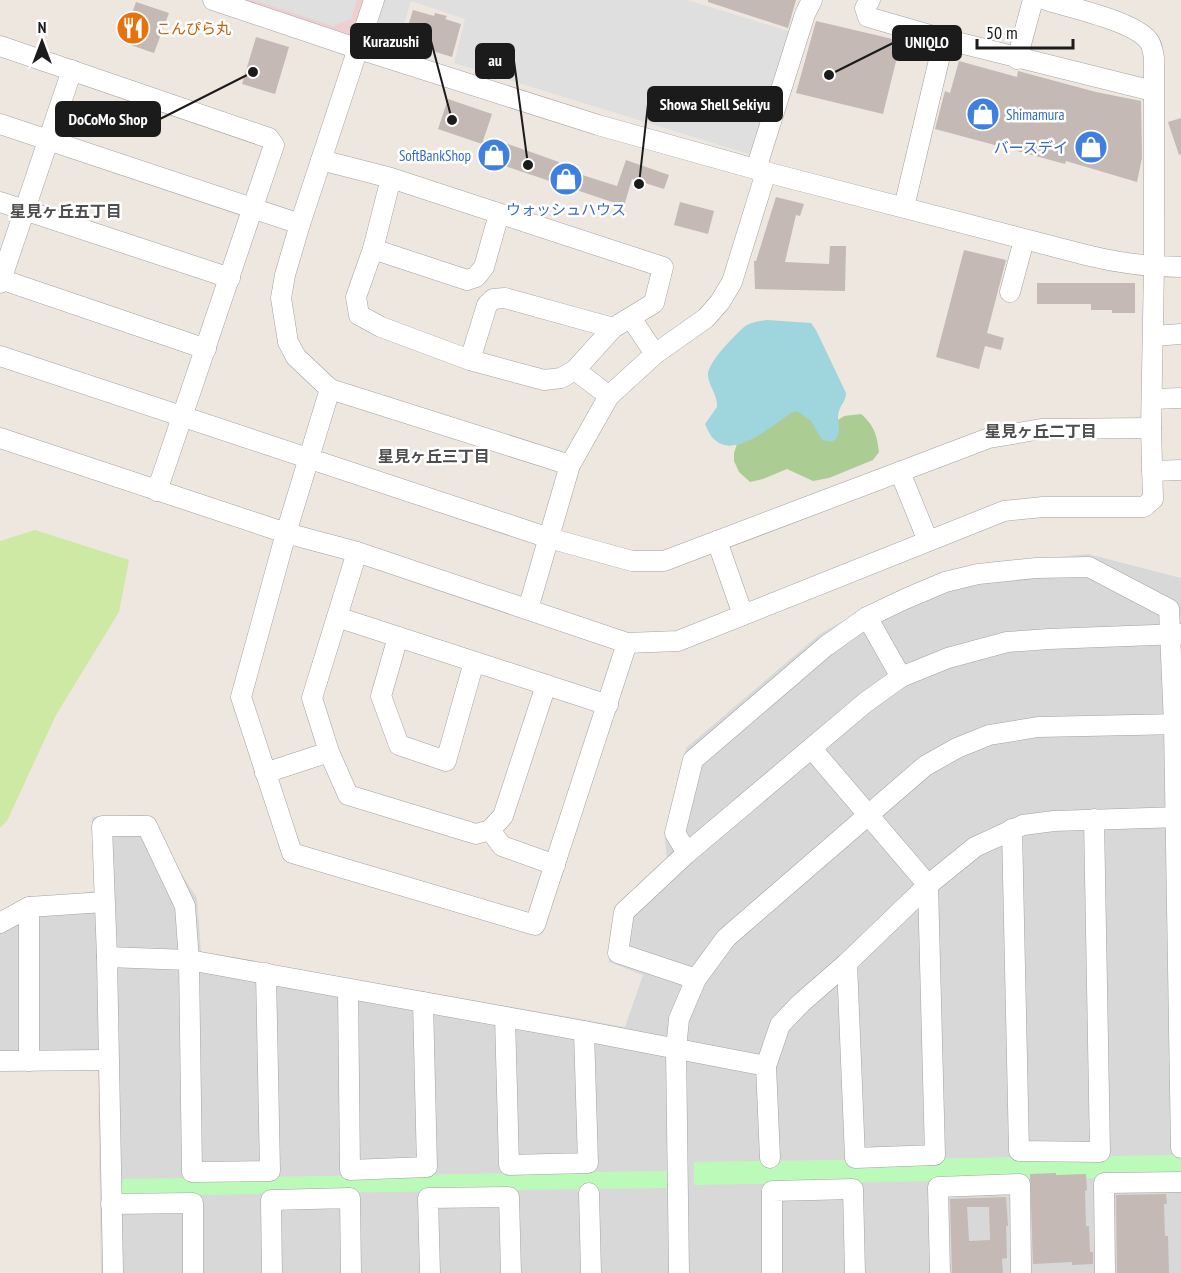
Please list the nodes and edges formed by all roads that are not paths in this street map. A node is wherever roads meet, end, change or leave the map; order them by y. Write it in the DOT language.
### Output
graph roads {
  1 [pos="213,0"];
  2 [pos="374,0"];
  3 [pos="812,0"];
  4 [pos="870,0"];
  5 [pos="1033,0"];
  6 [pos="1046,0"];
  7 [pos="944,39"];
  8 [pos="0,46"];
  9 [pos="359,49"];
  10 [pos="1017,59"];
  11 [pos="72,70"];
  12 [pos="1153,91"];
  13 [pos="0,124"];
  14 [pos="48,140"];
  15 [pos="321,160"];
  16 [pos="761,170"];
  17 [pos="391,178"];
  18 [pos="0,202"];
  19 [pos="904,207"];
  20 [pos="253,208"];
  21 [pos="25,210"];
  22 [pos="499,214"];
  23 [pos="300,224"];
  24 [pos="1024,240"];
  25 [pos="373,249"];
  26 [pos="1154,267"];
  27 [pos="1181,267"];
  28 [pos="230,278"];
  29 [pos="0,281"];
  30 [pos="1010,292"];
  31 [pos="631,318"];
  32 [pos="613,328"];
  33 [pos="1181,334"];
  34 [pos="1154,336"];
  35 [pos="206,349"];
  36 [pos="655,354"];
  37 [pos="0,357"];
  38 [pos="470,360"];
  39 [pos="574,370"];
  40 [pos="330,389"];
  41 [pos="609,396"];
  42 [pos="1181,398"];
  43 [pos="1152,399"];
  44 [pos="183,417"];
  45 [pos="1151,428"];
  46 [pos="0,438"];
  47 [pos="309,460"];
  48 [pos="570,465"];
  49 [pos="1181,470"];
  50 [pos="1152,471"];
  51 [pos="900,472"];
  52 [pos="157,490"];
  53 [pos="286,533"];
  54 [pos="549,538"];
  55 [pos="717,541"];
  56 [pos="928,541"];
  57 [pos="357,552"];
  58 [pos="528,609"];
  59 [pos="743,615"];
  60 [pos="337,617"];
  61 [pos="867,617"];
  62 [pos="1175,634"];
  63 [pos="398,637"];
  64 [pos="627,642"];
  65 [pos="474,662"];
  66 [pos="901,677"];
  67 [pos="546,685"];
  68 [pos="608,705"];
  69 [pos="1177,724"];
  70 [pos="812,749"];
  71 [pos="329,752"];
  72 [pos="265,773"];
  73 [pos="868,816"];
  74 [pos="1178,817"];
  75 [pos="1094,819"];
  76 [pos="490,830"];
  77 [pos="1012,830"];
  78 [pos="687,853"];
  79 [pos="555,865"];
  80 [pos="928,885"];
  81 [pos="104,902"];
  82 [pos="29,908"];
  83 [pos="0,923"];
  84 [pos="107,957"];
  85 [pos="189,960"];
  86 [pos="847,963"];
  87 [pos="266,974"];
  88 [pos="696,980"];
  89 [pos="348,989"];
  90 [pos="423,1002"];
  91 [pos="505,1017"];
  92 [pos="584,1031"];
  93 [pos="676,1049"];
  94 [pos="108,1060"];
  95 [pos="0,1061"];
  96 [pos="29,1061"];
  97 [pos="766,1066"];
  98 [pos="1181,1148"];
  99 [pos="771,1158"];
  100 [pos="1181,1182"];
  101 [pos="589,1193"];
  102 [pos="111,1204"];
  103 [pos="114,1273"];
  104 [pos="193,1273"];
  105 [pos="272,1273"];
  106 [pos="351,1273"];
  107 [pos="430,1273"];
  108 [pos="511,1273"];
  109 [pos="591,1273"];
  110 [pos="679,1273"];
  111 [pos="772,1273"];
  112 [pos="855,1273"];
  113 [pos="940,1273"];
  114 [pos="1021,1273"];
  115 [pos="1105,1273"];
  1 -- 9 [label="street"];
  2 -- 9 [label="street"];
  3 -- 16 [label="street"];
  4 -- 7 [label="street"];
  5 -- 10 [label="street"];
  6 -- 12 [label="street"];
  7 -- 10 [label="street"];
  7 -- 19 [label="street"];
  8 -- 11 [label="street"];
  9 -- 15 [label="street"];
  9 -- 16 [label="street"];
  10 -- 12 [label="street"];
  11 -- 14 [label="street"];
  11 -- 20 [label="street"];
  12 -- 26 [label="street"];
  13 -- 14 [label="street"];
  14 -- 20 [label="street"];
  14 -- 21 [label="street"];
  15 -- 17 [label="street"];
  15 -- 23 [label="street"];
  16 -- 19 [label="street"];
  16 -- 36 [label="street"];
  17 -- 22 [label="street"];
  17 -- 25 [label="street"];
  18 -- 21 [label="street"];
  19 -- 24 [label="street"];
  20 -- 23 [label="street"];
  20 -- 28 [label="street"];
  21 -- 28 [label="street"];
  21 -- 29 [label="street"];
  22 -- 25 [label="street"];
  22 -- 31 [label="street"];
  23 -- 40 [label="street"];
  24 -- 26 [label="street"];
  24 -- 30 [label="street"];
  25 -- 38 [label="street"];
  26 -- 27 [label="street"];
  26 -- 34 [label="street"];
  28 -- 35 [label="street"];
  29 -- 35 [label="street"];
  31 -- 32 [label="street"];
  31 -- 36 [label="street"];
  32 -- 38 [label="street"];
  32 -- 39 [label="street"];
  33 -- 34 [label="street"];
  34 -- 43 [label="street"];
  35 -- 44 [label="street"];
  36 -- 41 [label="street"];
  37 -- 44 [label="street"];
  38 -- 39 [label="street"];
  39 -- 41 [label="street"];
  40 -- 47 [label="street"];
  40 -- 48 [label="street"];
  41 -- 48 [label="street"];
  42 -- 43 [label="street"];
  43 -- 45 [label="street"];
  44 -- 47 [label="street"];
  44 -- 52 [label="street"];
  45 -- 50 [label="street"];
  45 -- 51 [label="street"];
  46 -- 52 [label="street"];
  47 -- 53 [label="street"];
  47 -- 54 [label="street"];
  48 -- 54 [label="street"];
  49 -- 50 [label="street"];
  50 -- 56 [label="street"];
  51 -- 55 [label="street"];
  51 -- 56 [label="street"];
  52 -- 53 [label="street"];
  53 -- 57 [label="street"];
  53 -- 72 [label="street"];
  54 -- 55 [label="street"];
  54 -- 58 [label="street"];
  55 -- 59 [label="street"];
  56 -- 59 [label="street"];
  57 -- 58 [label="street"];
  57 -- 60 [label="street"];
  58 -- 64 [label="street"];
  59 -- 64 [label="street"];
  60 -- 63 [label="street"];
  60 -- 71 [label="street"];
  61 -- 62 [label="street"];
  61 -- 66 [label="street"];
  61 -- 78 [label="street"];
  62 -- 66 [label="street"];
  62 -- 69 [label="street"];
  63 -- 65 [label="street"];
  63 -- 65 [label="street"];
  64 -- 68 [label="street"];
  65 -- 67 [label="street"];
  66 -- 70 [label="street"];
  67 -- 68 [label="street"];
  67 -- 76 [label="street"];
  68 -- 79 [label="street"];
  69 -- 73 [label="street"];
  69 -- 74 [label="street"];
  70 -- 73 [label="street"];
  70 -- 78 [label="street"];
  71 -- 72 [label="street"];
  71 -- 76 [label="street"];
  72 -- 79 [label="street"];
  73 -- 80 [label="street"];
  73 -- 88 [label="street"];
  74 -- 75 [label="street"];
  74 -- 98 [label="street"];
  75 -- 77 [label="street"];
  75 -- 77 [label="street"];
  76 -- 79 [label="street"];
  77 -- 80 [label="street"];
  78 -- 88 [label="street"];
  80 -- 86 [label="street"];
  80 -- 86 [label="street"];
  81 -- 82 [label="street"];
  81 -- 84 [label="street"];
  81 -- 85 [label="street"];
  82 -- 83 [label="street"];
  82 -- 96 [label="street"];
  84 -- 85 [label="street"];
  84 -- 94 [label="street"];
  85 -- 87 [label="street"];
  85 -- 87 [label="street"];
  86 -- 97 [label="street"];
  87 -- 89 [label="street"];
  88 -- 93 [label="street"];
  89 -- 90 [label="street"];
  89 -- 90 [label="street"];
  90 -- 91 [label="street"];
  91 -- 92 [label="street"];
  91 -- 92 [label="street"];
  92 -- 93 [label="street"];
  93 -- 97 [label="street"];
  93 -- 110 [label="street"];
  94 -- 96 [label="street"];
  94 -- 102 [label="street"];
  95 -- 96 [label="street"];
  97 -- 99 [label="street"];
  100 -- 115 [label="street"];
  101 -- 109 [label="street"];
  102 -- 103 [label="street"];
  102 -- 104 [label="street"];
  105 -- 106 [label="street"];
  107 -- 108 [label="street"];
  111 -- 112 [label="street"];
  113 -- 114 [label="street"];
}
